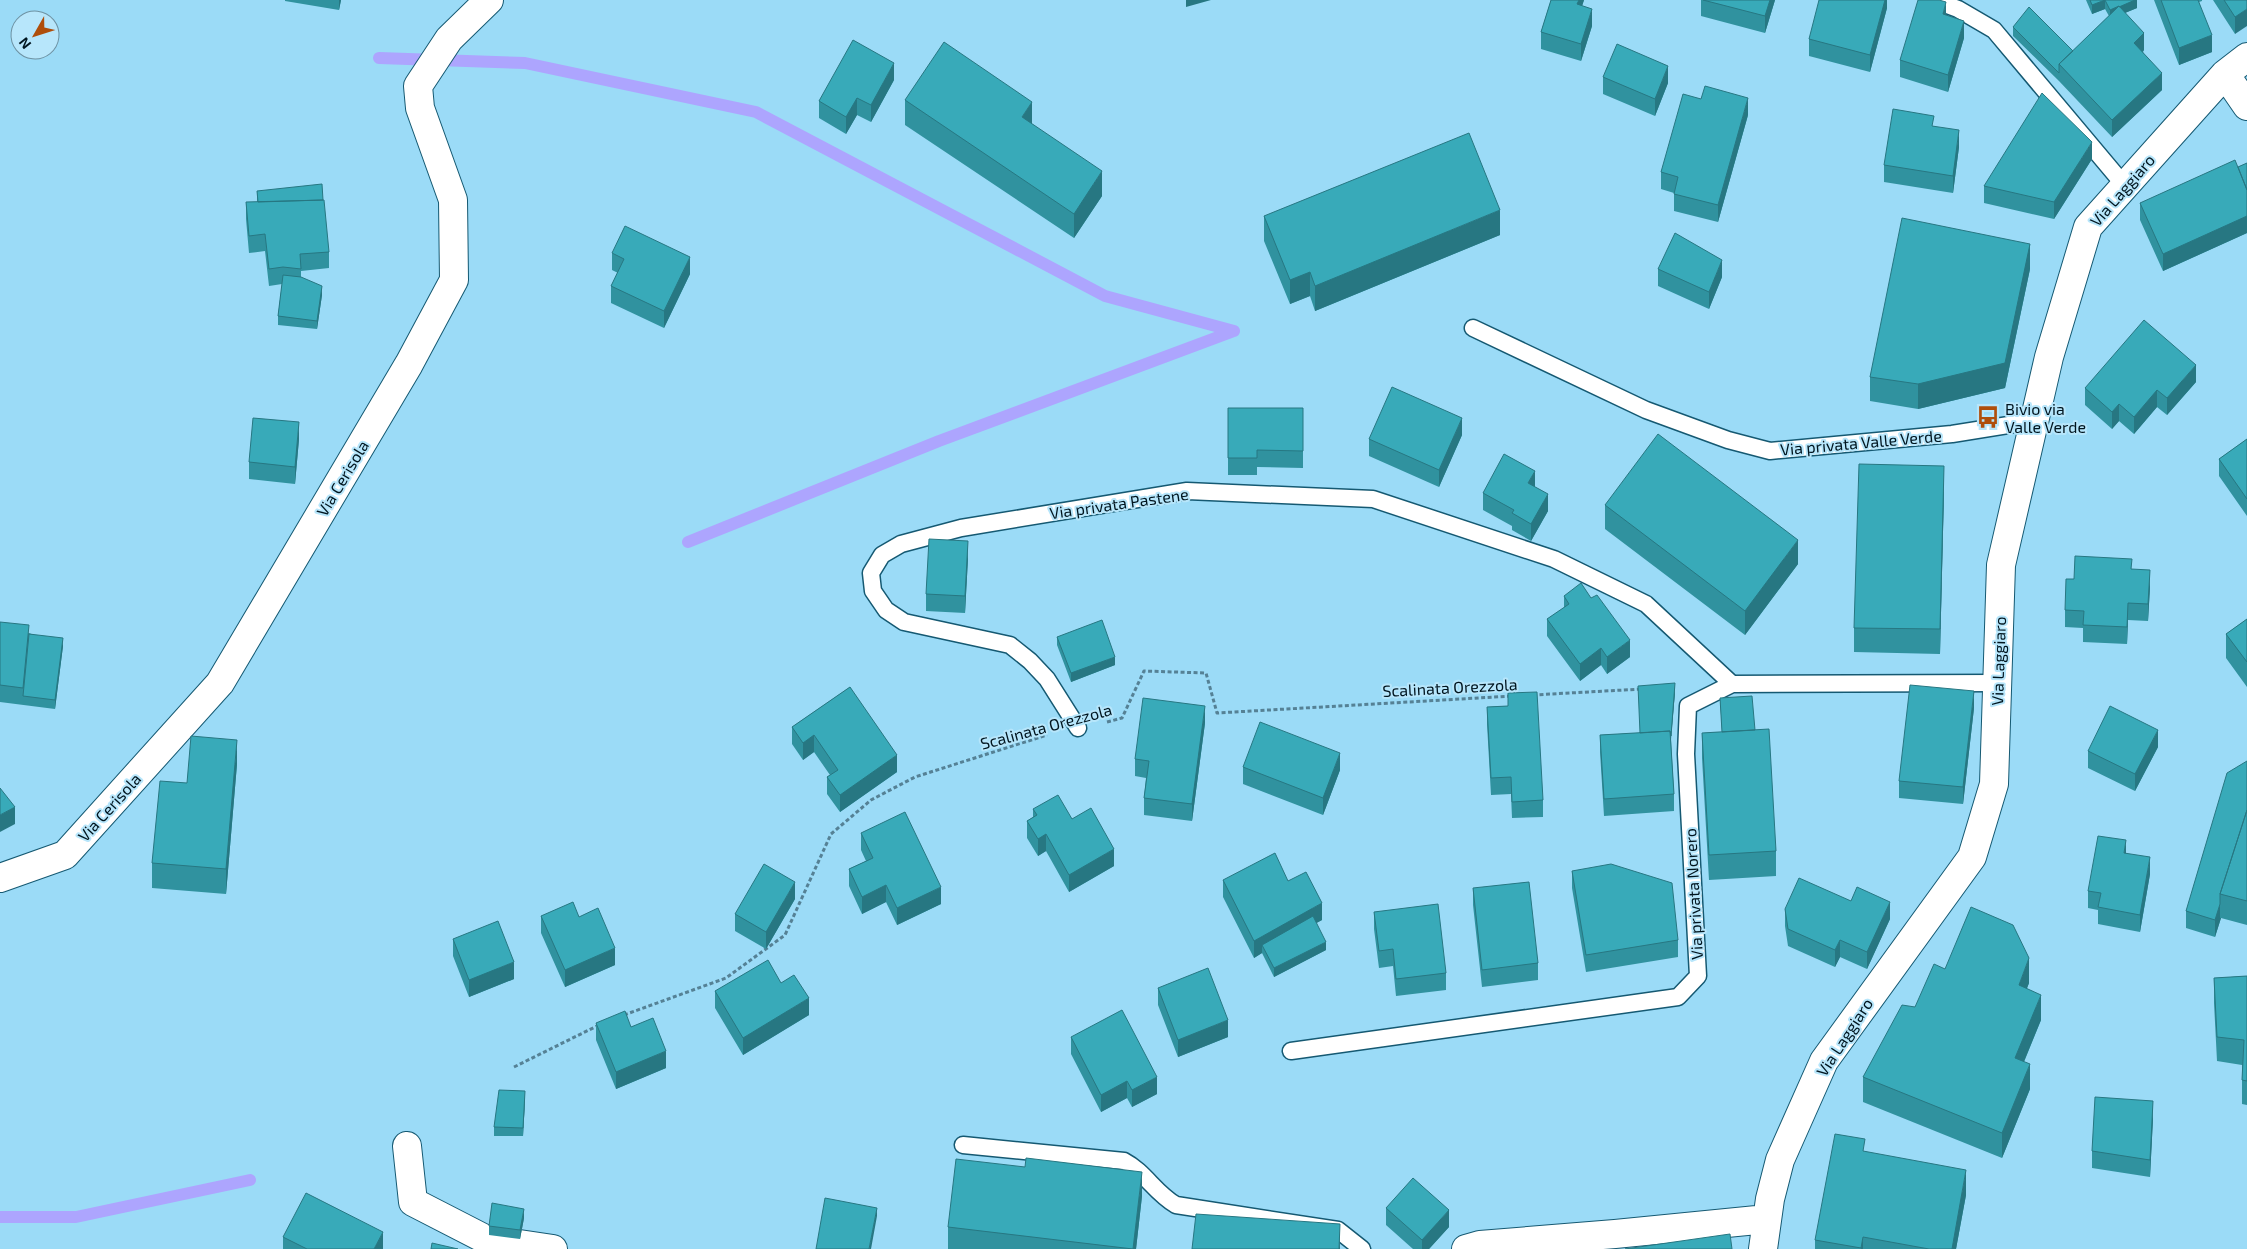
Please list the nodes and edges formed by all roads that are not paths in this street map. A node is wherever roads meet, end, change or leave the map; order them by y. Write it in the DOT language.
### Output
graph roads {
  1 [pos="489,0"];
  2 [pos="1934,0"];
  3 [pos="2247,57"];
  4 [pos="2225,74"];
  5 [pos="2247,106"];
  6 [pos="2125,186"];
  7 [pos="1473,328"];
  8 [pos="2034,421"];
  9 [pos="1997,683"];
  10 [pos="1732,684"];
  11 [pos="1078,728"];
  12 [pos="0,878"];
  13 [pos="1291,1051"];
  14 [pos="963,1145"];
  15 [pos="407,1146"];
  16 [pos="1767,1218"];
  17 [pos="1475,1248"];
  18 [pos="553,1249"];
  19 [pos="1362,1249"];
  20 [pos="1763,1249"];
  1 -- 12 [label="street, Via Cerisola"];
  2 -- 6 [label="lane"];
  3 -- 4 [label="street, Via Laggiaro"];
  4 -- 5 [label="street"];
  4 -- 6 [label="street, Via Laggiaro"];
  6 -- 8 [label="street, Via Laggiaro"];
  7 -- 8 [label="lane, Via privata Valle Verde"];
  8 -- 9 [label="street, Via Laggiaro"];
  9 -- 10 [label="lane, Via privata Norero"];
  9 -- 16 [label="street, Via Laggiaro"];
  10 -- 11 [label="lane, Via privata Pastene"];
  10 -- 13 [label="lane, Via privata Norero"];
  14 -- 19 [label="lane"];
  15 -- 18 [label="street"];
  16 -- 17 [label="street"];
  16 -- 20 [label="street, Via Laggiaro"];
}
